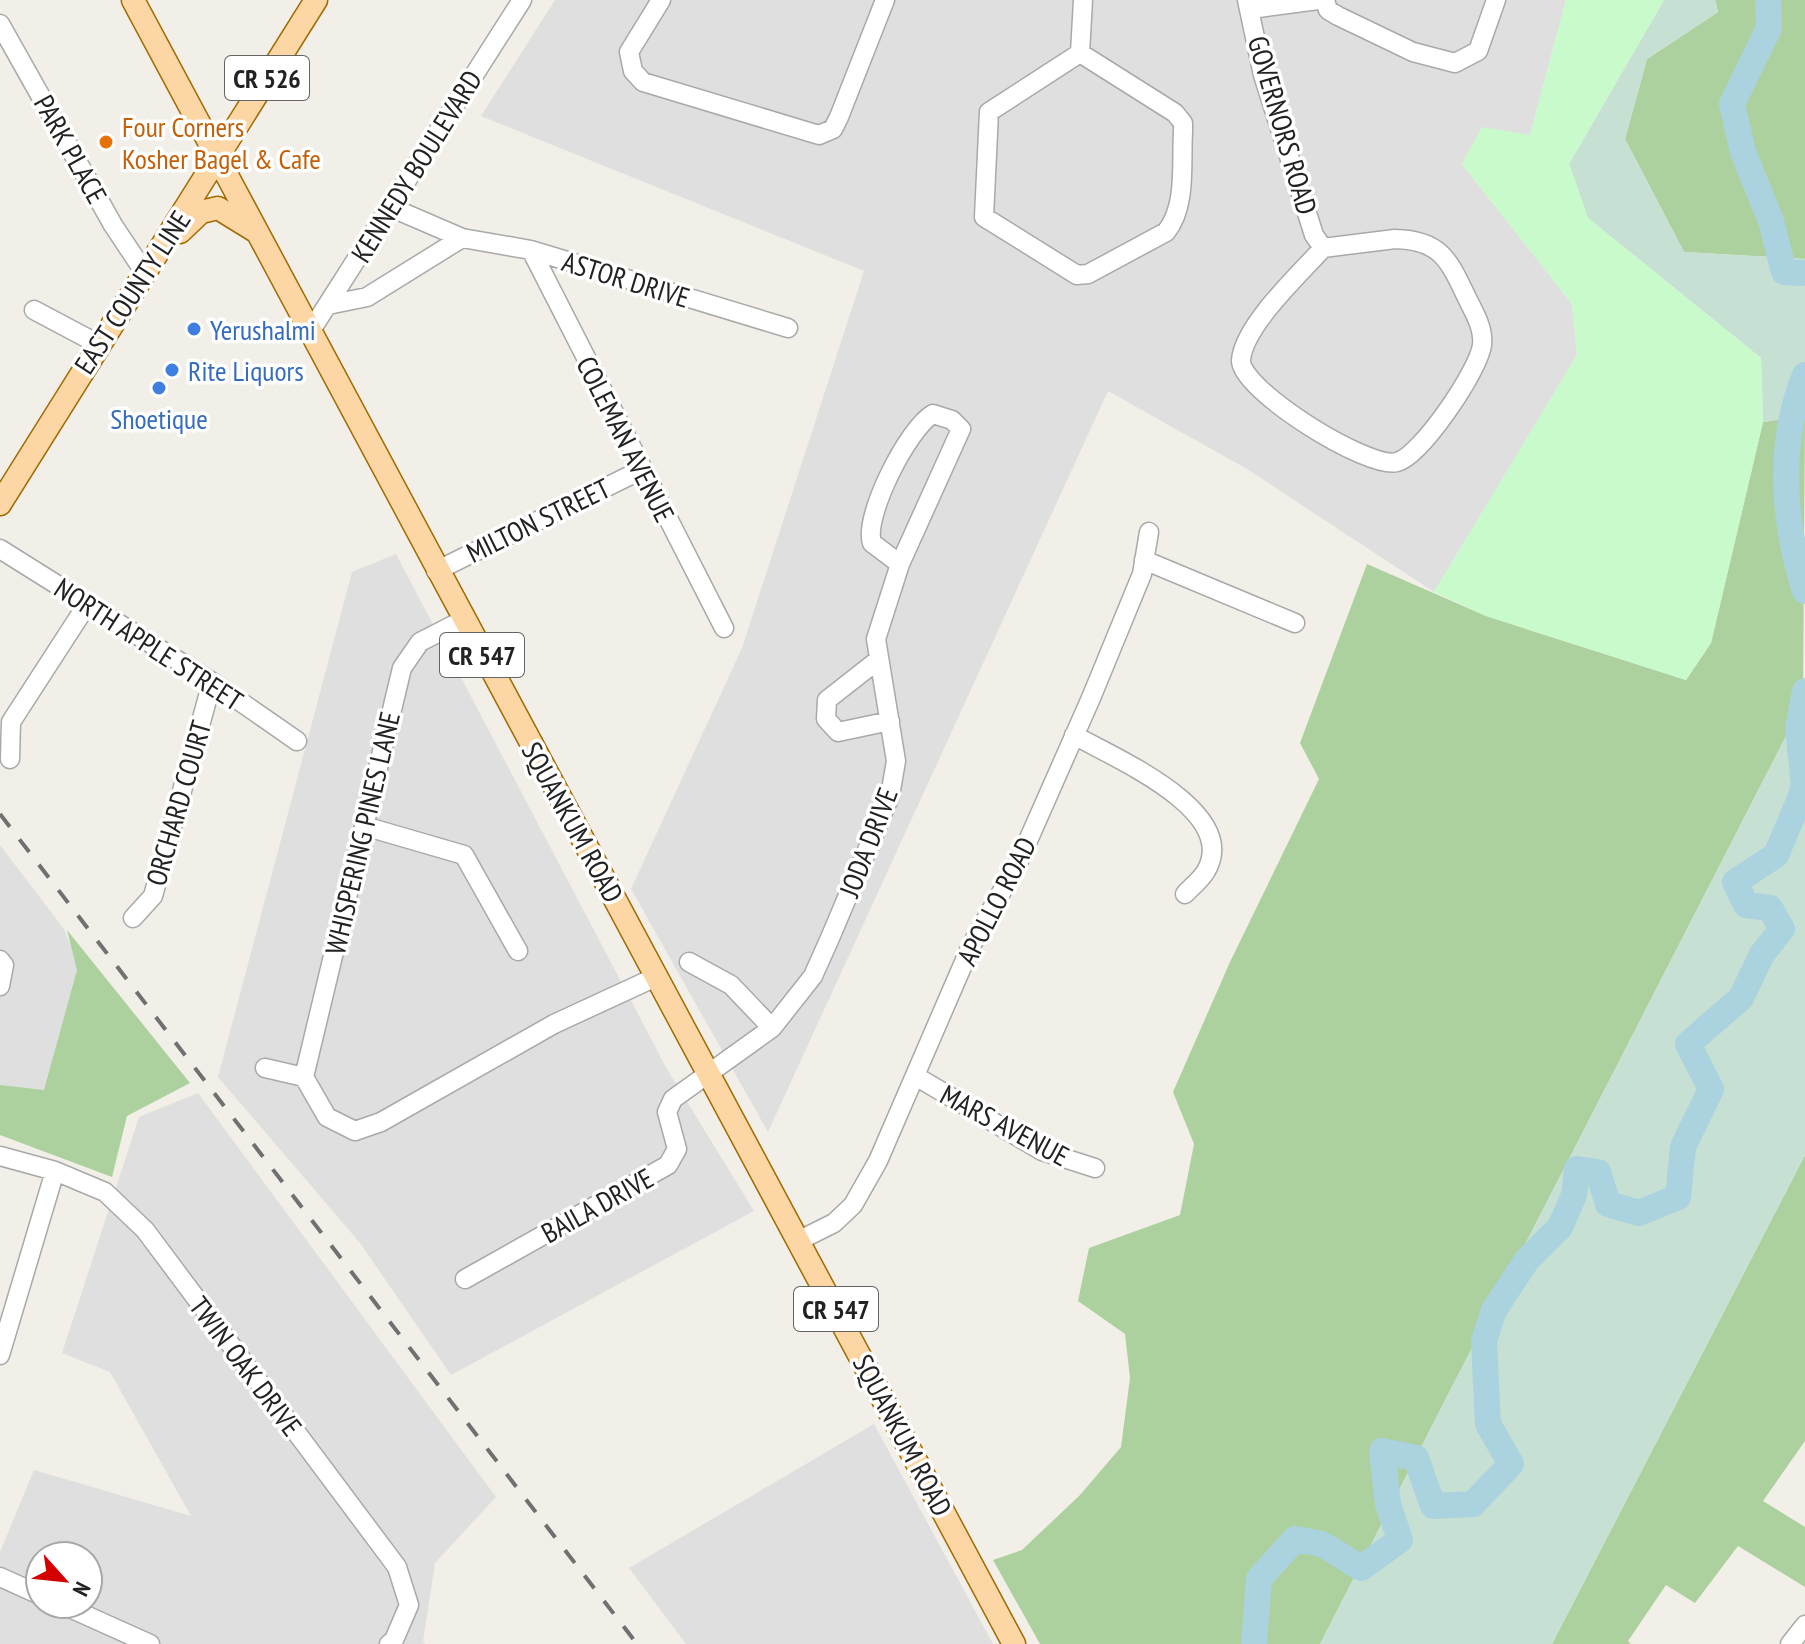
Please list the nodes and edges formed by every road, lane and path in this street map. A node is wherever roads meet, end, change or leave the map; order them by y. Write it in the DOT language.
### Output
graph roads {
  1 [pos="133,0"];
  2 [pos="316,0"];
  3 [pos="522,0"];
  4 [pos="661,0"];
  5 [pos="885,0"];
  6 [pos="1083,0"];
  7 [pos="1318,0"];
  8 [pos="1325,0"];
  9 [pos="1496,0"];
  10 [pos="1249,5"];
  11 [pos="0,24"];
  12 [pos="1080,53"];
  13 [pos="219,155"];
  14 [pos="390,207"];
  15 [pos="258,232"];
  16 [pos="168,237"];
  17 [pos="462,238"];
  18 [pos="1323,248"];
  19 [pos="531,250"];
  20 [pos="145,273"];
  21 [pos="328,305"];
  22 [pos="34,310"];
  23 [pos="788,328"];
  24 [pos="310,332"];
  25 [pos="98,344"];
  26 [pos="641,470"];
  27 [pos="0,504"];
  28 [pos="1149,532"];
  29 [pos="0,549"];
  30 [pos="1144,560"];
  31 [pos="900,564"];
  32 [pos="436,571"];
  33 [pos="88,603"];
  34 [pos="463,620"];
  35 [pos="1295,623"];
  36 [pos="724,628"];
  37 [pos="878,660"];
  38 [pos="212,682"];
  39 [pos="890,721"];
  40 [pos="1074,735"];
  41 [pos="297,741"];
  42 [pos="10,759"];
  43 [pos="364,826"];
  44 [pos="1185,894"];
  45 [pos="133,918"];
  46 [pos="518,951"];
  47 [pos="0,960"];
  48 [pos="689,962"];
  49 [pos="658,976"];
  50 [pos="0,986"];
  51 [pos="772,1028"];
  52 [pos="265,1068"];
  53 [pos="711,1073"];
  54 [pos="304,1077"];
  55 [pos="917,1077"];
  56 [pos="0,1156"];
  57 [pos="1095,1168"];
  58 [pos="55,1171"];
  59 [pos="800,1240"];
  60 [pos="465,1279"];
  61 [pos="5,1322"];
  62 [pos="0,1355"];
  63 [pos="0,1577"];
  64 [pos="24,1588"];
  65 [pos="97,1620"];
  66 [pos="1805,1625"];
  67 [pos="150,1644"];
  68 [pos="389,1644"];
  69 [pos="1014,1644"];
  70 [pos="1790,1644"];
  1 -- 13 [label="main road, SQUANKUM ROAD / CR 547"];
  2 -- 13 [label="main road, EAST COUNTY LINE / CR 526"];
  3 -- 14 [label="street, KENNEDY BOULEVARD"];
  4 -- 5 [label="street"];
  6 -- 12 [label="street"];
  7 -- 10 [label="street"];
  8 -- 9 [label="street"];
  10 -- 18 [label="street, GOVERNORS ROAD"];
  11 -- 20 [label="street, PARK PLACE"];
  12 -- 12 [label="street"];
  13 -- 15 [label="main road, SQUANKUM ROAD / CR 547"];
  13 -- 16 [label="main road, EAST COUNTY LINE / CR 526"];
  14 -- 17 [label="street, ASTOR DRIVE"];
  14 -- 21 [label="street, KENNEDY BOULEVARD"];
  15 -- 16 [label="main road"];
  15 -- 24 [label="main road, SQUANKUM ROAD / CR 547"];
  16 -- 20 [label="main road, EAST COUNTY LINE / CR 526"];
  17 -- 19 [label="street, ASTOR DRIVE"];
  17 -- 21 [label="street"];
  18 -- 18 [label="street, GOVERNORS ROAD"];
  19 -- 23 [label="street, ASTOR DRIVE"];
  19 -- 26 [label="street, COLEMAN AVENUE"];
  20 -- 25 [label="main road, EAST COUNTY LINE / CR 526"];
  21 -- 24 [label="street, KENNEDY BOULEVARD"];
  22 -- 25 [label="street"];
  24 -- 32 [label="main road, SQUANKUM ROAD / CR 547"];
  25 -- 27 [label="main road, EAST COUNTY LINE / CR 526"];
  26 -- 32 [label="street, MILTON STREET"];
  26 -- 36 [label="street, COLEMAN AVENUE"];
  28 -- 30 [label="street, APOLLO ROAD"];
  29 -- 33 [label="street, NORTH APPLE STREET"];
  30 -- 35 [label="street"];
  30 -- 40 [label="street, APOLLO ROAD"];
  31 -- 31 [label="street, JODA DRIVE"];
  31 -- 37 [label="street, JODA DRIVE"];
  32 -- 34 [label="main road, SQUANKUM ROAD / CR 547"];
  33 -- 38 [label="street, NORTH APPLE STREET"];
  33 -- 42 [label="street"];
  34 -- 43 [label="street, WHISPERING PINES LANE"];
  34 -- 49 [label="main road, SQUANKUM ROAD / CR 547"];
  37 -- 39 [label="street, JODA DRIVE"];
  37 -- 39 [label="street"];
  38 -- 41 [label="street, NORTH APPLE STREET"];
  38 -- 45 [label="street, ORCHARD COURT"];
  39 -- 51 [label="street, JODA DRIVE"];
  40 -- 44 [label="street"];
  40 -- 55 [label="street, APOLLO ROAD"];
  43 -- 46 [label="street"];
  43 -- 54 [label="street, WHISPERING PINES LANE"];
  47 -- 50 [label="street"];
  48 -- 51 [label="street"];
  49 -- 53 [label="main road, SQUANKUM ROAD / CR 547"];
  49 -- 54 [label="street"];
  51 -- 53 [label="street, JODA DRIVE"];
  52 -- 54 [label="street"];
  53 -- 59 [label="main road, SQUANKUM ROAD / CR 547"];
  53 -- 60 [label="street, BAILA DRIVE"];
  55 -- 57 [label="street, MARS AVENUE"];
  55 -- 59 [label="street, APOLLO ROAD"];
  56 -- 58 [label="street, TWIN OAK DRIVE"];
  58 -- 61 [label="street"];
  58 -- 68 [label="street, TWIN OAK DRIVE"];
  59 -- 69 [label="main road, SQUANKUM ROAD / CR 547"];
  61 -- 62 [label="street"];
  63 -- 64 [label="street"];
  65 -- 67 [label="street"];
  66 -- 70 [label="street"];
}
